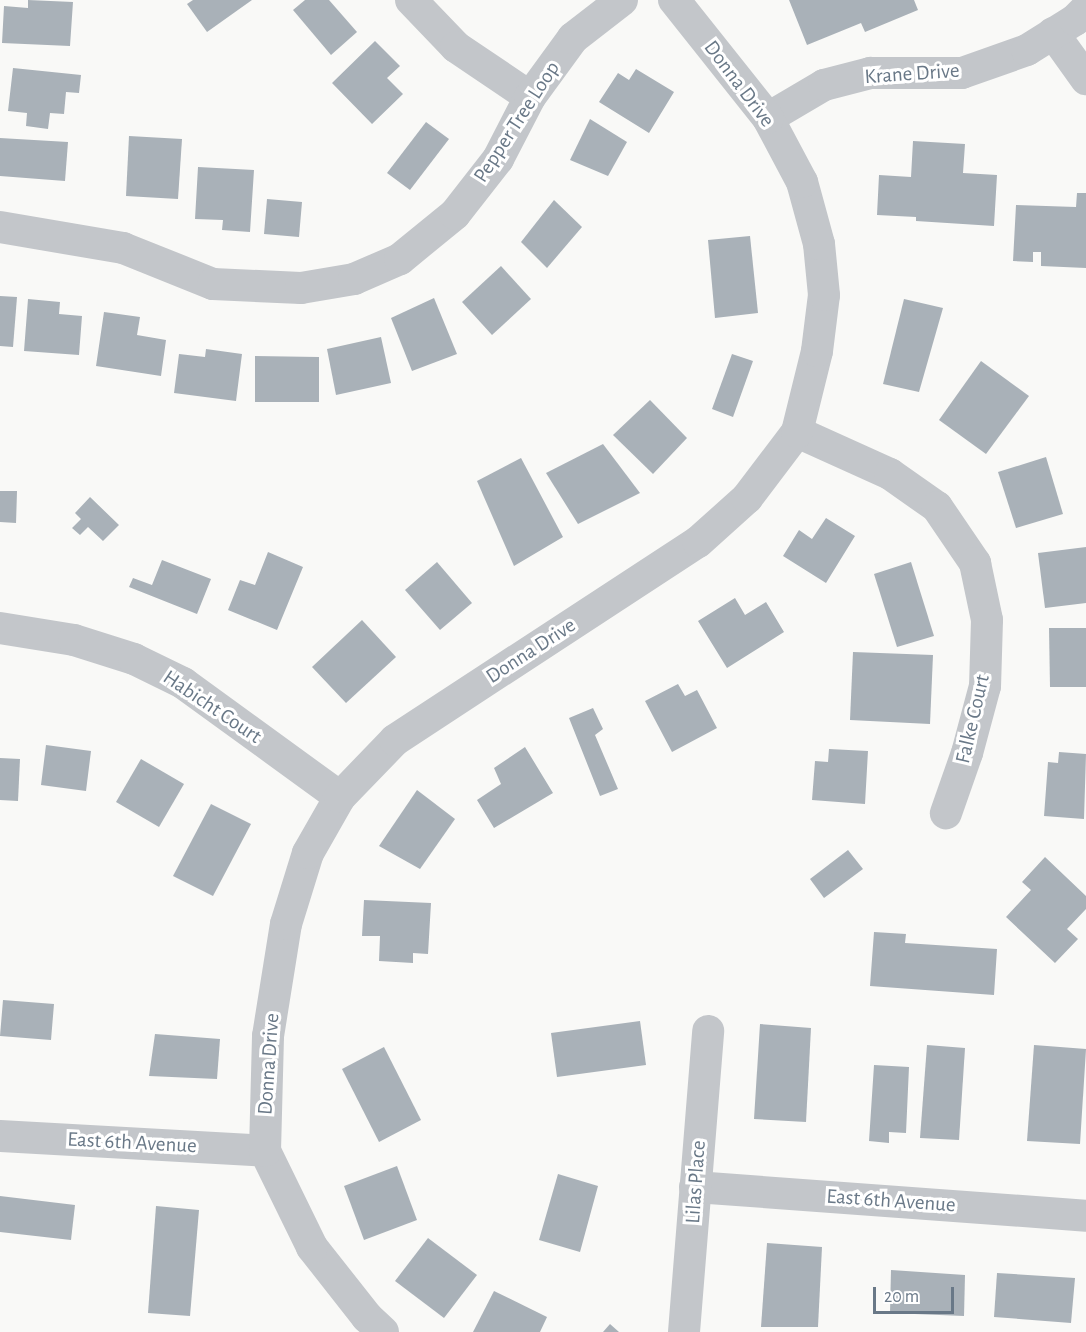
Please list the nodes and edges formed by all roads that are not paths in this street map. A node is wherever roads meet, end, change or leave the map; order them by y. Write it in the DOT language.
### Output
graph roads {
  1 [pos="411,0"];
  2 [pos="622,0"];
  3 [pos="674,0"];
  4 [pos="1086,9"];
  5 [pos="1053,33"];
  6 [pos="1086,79"];
  7 [pos="530,97"];
  8 [pos="768,118"];
  9 [pos="0,227"];
  10 [pos="797,432"];
  11 [pos="0,628"];
  12 [pos="340,797"];
  13 [pos="946,813"];
  14 [pos="708,1031"];
  15 [pos="0,1136"];
  16 [pos="265,1151"];
  17 [pos="695,1186"];
  18 [pos="1086,1216"];
  19 [pos="383,1332"];
  20 [pos="684,1332"];
  1 -- 7 [label="street"];
  2 -- 7 [label="street, Pepper Tree Loop"];
  3 -- 8 [label="street, Donna Drive"];
  4 -- 5 [label="street, Krane Drive"];
  5 -- 6 [label="street"];
  5 -- 8 [label="street, Krane Drive"];
  7 -- 9 [label="street, Pepper Tree Loop"];
  8 -- 10 [label="street, Donna Drive"];
  10 -- 12 [label="street, Donna Drive"];
  10 -- 13 [label="street, Falke Court"];
  11 -- 12 [label="street, Habicht Court"];
  12 -- 16 [label="street, Donna Drive"];
  14 -- 17 [label="street, Lilas Place"];
  15 -- 16 [label="street, East 6th Avenue"];
  16 -- 19 [label="street, Donna Drive"];
  17 -- 18 [label="street, East 6th Avenue"];
  17 -- 20 [label="street, Lilas Place"];
}
